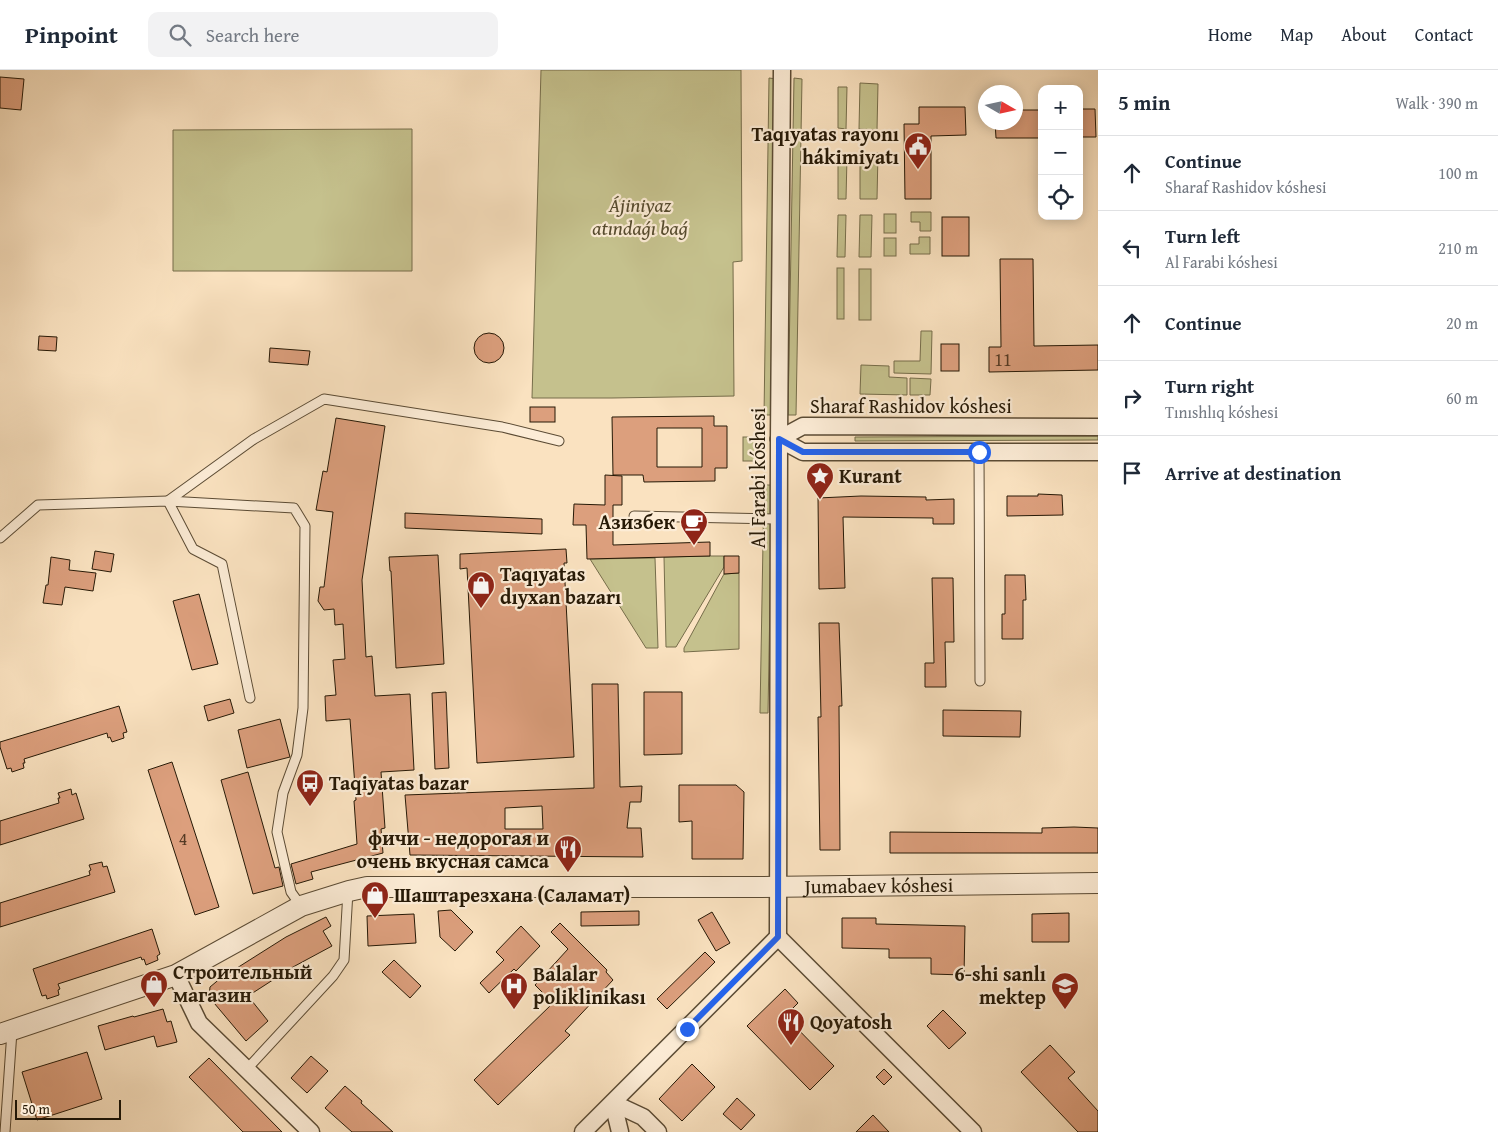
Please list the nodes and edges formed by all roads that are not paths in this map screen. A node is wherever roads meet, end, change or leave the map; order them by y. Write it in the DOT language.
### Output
graph roads {
  1 [pos="782,70"];
  2 [pos="1098,427"];
  3 [pos="779,439"];
  4 [pos="559,441"];
  5 [pos="979,452"];
  6 [pos="1098,452"];
  7 [pos="168,501"];
  8 [pos="634,516"];
  9 [pos="779,519"];
  10 [pos="0,538"];
  11 [pos="980,681"];
  12 [pos="250,698"];
  13 [pos="1098,882"];
  14 [pos="778,887"];
  15 [pos="348,891"];
  16 [pos="301,906"];
  17 [pos="778,937"];
  18 [pos="176,975"];
  19 [pos="6,1032"];
  20 [pos="246,1069"];
  21 [pos="613,1104"];
  22 [pos="5,1132"];
  23 [pos="311,1132"];
  24 [pos="583,1132"];
  25 [pos="620,1132"];
  26 [pos="658,1132"];
  27 [pos="973,1132"];
  1 -- 3 [label="street, Al Farabi kóshesi"];
  2 -- 3 [label="street, Sharaf Rashidov kóshesi"];
  3 -- 5 [label="street"];
  3 -- 9 [label="street, Al Farabi kóshesi"];
  4 -- 7 [label="lane"];
  5 -- 6 [label="street"];
  5 -- 11 [label="lane"];
  7 -- 10 [label="lane"];
  7 -- 12 [label="lane"];
  7 -- 16 [label="lane"];
  8 -- 9 [label="lane"];
  9 -- 14 [label="street, Al Farabi kóshesi"];
  13 -- 14 [label="street, Jumabaev kóshesi"];
  14 -- 15 [label="street, Jumabaev kóshesi"];
  14 -- 17 [label="street, Al Farabi kóshesi"];
  15 -- 16 [label="street, Jumabaev kóshesi"];
  15 -- 20 [label="lane"];
  16 -- 18 [label="street, Jumabaev kóshesi"];
  17 -- 21 [label="street"];
  17 -- 27 [label="street"];
  18 -- 19 [label="street, Jumabaev kóshesi"];
  18 -- 20 [label="street"];
  19 -- 22 [label="lane"];
  20 -- 23 [label="street"];
  21 -- 24 [label="street"];
  21 -- 25 [label="street"];
  21 -- 26 [label="street"];
}
